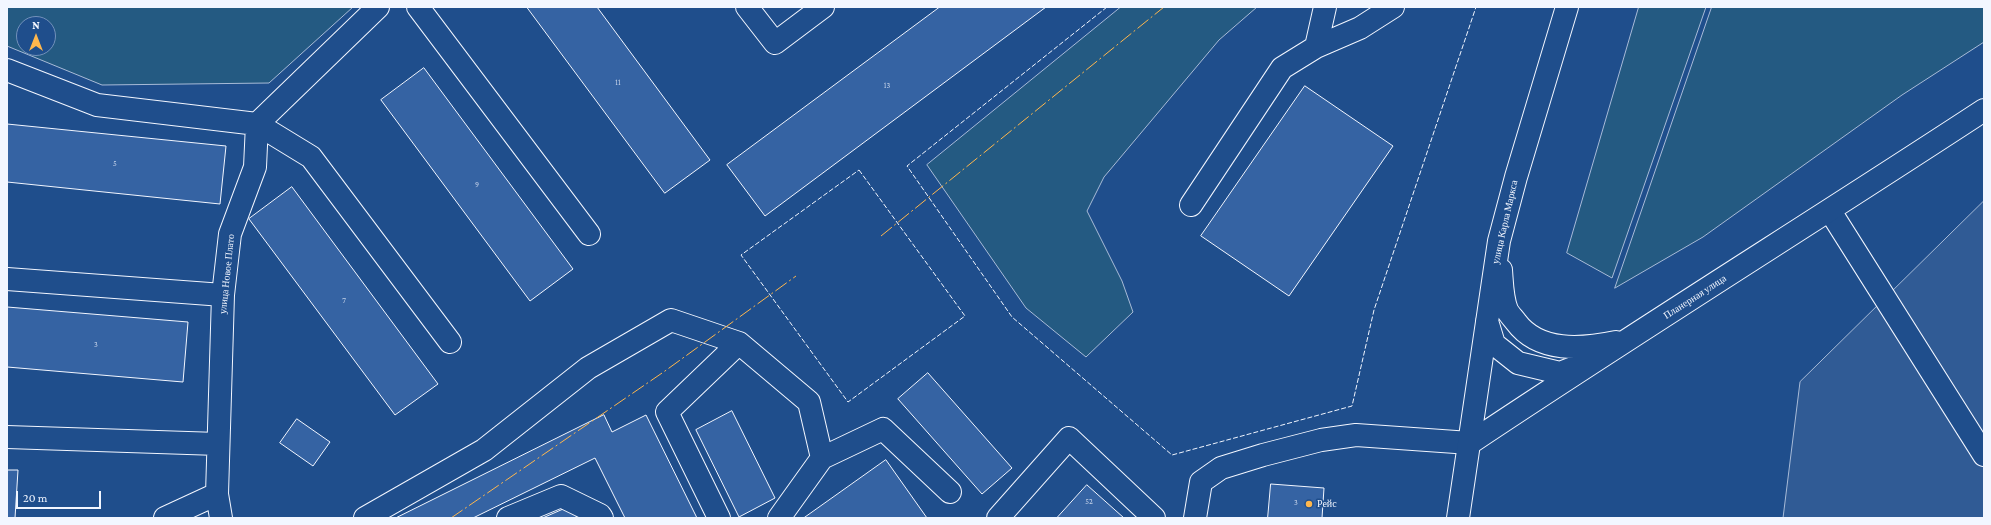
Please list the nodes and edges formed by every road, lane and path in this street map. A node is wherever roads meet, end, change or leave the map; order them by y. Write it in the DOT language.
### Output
graph roads {
  1 [pos="378,7"];
  2 [pos="418,7"];
  3 [pos="747,7"];
  4 [pos="823,7"];
  5 [pos="1326,7"];
  6 [pos="1392,7"];
  7 [pos="1568,7"];
  8 [pos="1316,47"];
  9 [pos="7,70"];
  10 [pos="1984,110"];
  11 [pos="257,124"];
  12 [pos="1191,205"];
  13 [pos="1830,211"];
  14 [pos="589,234"];
  15 [pos="1499,241"];
  16 [pos="7,279"];
  17 [pos="222,295"];
  18 [pos="1486,320"];
  19 [pos="1627,340"];
  20 [pos="450,342"];
  21 [pos="739,343"];
  22 [pos="1594,360"];
  23 [pos="7,437"];
  24 [pos="1470,443"];
  25 [pos="218,444"];
  26 [pos="1984,456"];
  27 [pos="822,458"];
  28 [pos="950,492"];
  29 [pos="217,494"];
  30 [pos="165,518"];
  31 [pos="221,518"];
  32 [pos="365,518"];
  33 [pos="508,518"];
  34 [pos="602,518"];
  35 [pos="719,518"];
  36 [pos="779,518"];
  37 [pos="998,518"];
  38 [pos="1154,518"];
  39 [pos="1195,518"];
  40 [pos="1458,518"];
  1 -- 11 [label="main road"];
  2 -- 14 [label="main road"];
  3 -- 4 [label="main road"];
  5 -- 8 [label="main road"];
  6 -- 8 [label="main road"];
  7 -- 15 [label="main road, улица Карла Маркса"];
  8 -- 12 [label="main road"];
  9 -- 11 [label="main road"];
  10 -- 13 [label="main road, Планерная улица"];
  11 -- 17 [label="main road, улица Новое Плато"];
  11 -- 20 [label="main road"];
  13 -- 19 [label="main road, Планерная улица"];
  13 -- 26 [label="main road"];
  15 -- 18 [label="main road, улица Карла Маркса"];
  15 -- 19 [label="main road"];
  16 -- 17 [label="main road"];
  17 -- 25 [label="main road, улица Новое Плато"];
  18 -- 22 [label="main road"];
  18 -- 24 [label="main road, улица Карла Маркса"];
  19 -- 22 [label="main road, Планерная улица"];
  21 -- 27 [label="main road"];
  21 -- 32 [label="main road"];
  21 -- 35 [label="main road"];
  22 -- 24 [label="main road, Планерная улица"];
  23 -- 25 [label="main road"];
  24 -- 39 [label="main road"];
  24 -- 40 [label="main road"];
  25 -- 29 [label="main road, улица Новое Плато"];
  27 -- 28 [label="main road"];
  27 -- 36 [label="main road"];
  29 -- 30 [label="main road"];
  29 -- 31 [label="main road, улица Новое Плато"];
  33 -- 34 [label="main road"];
  37 -- 38 [label="main road"];
}
